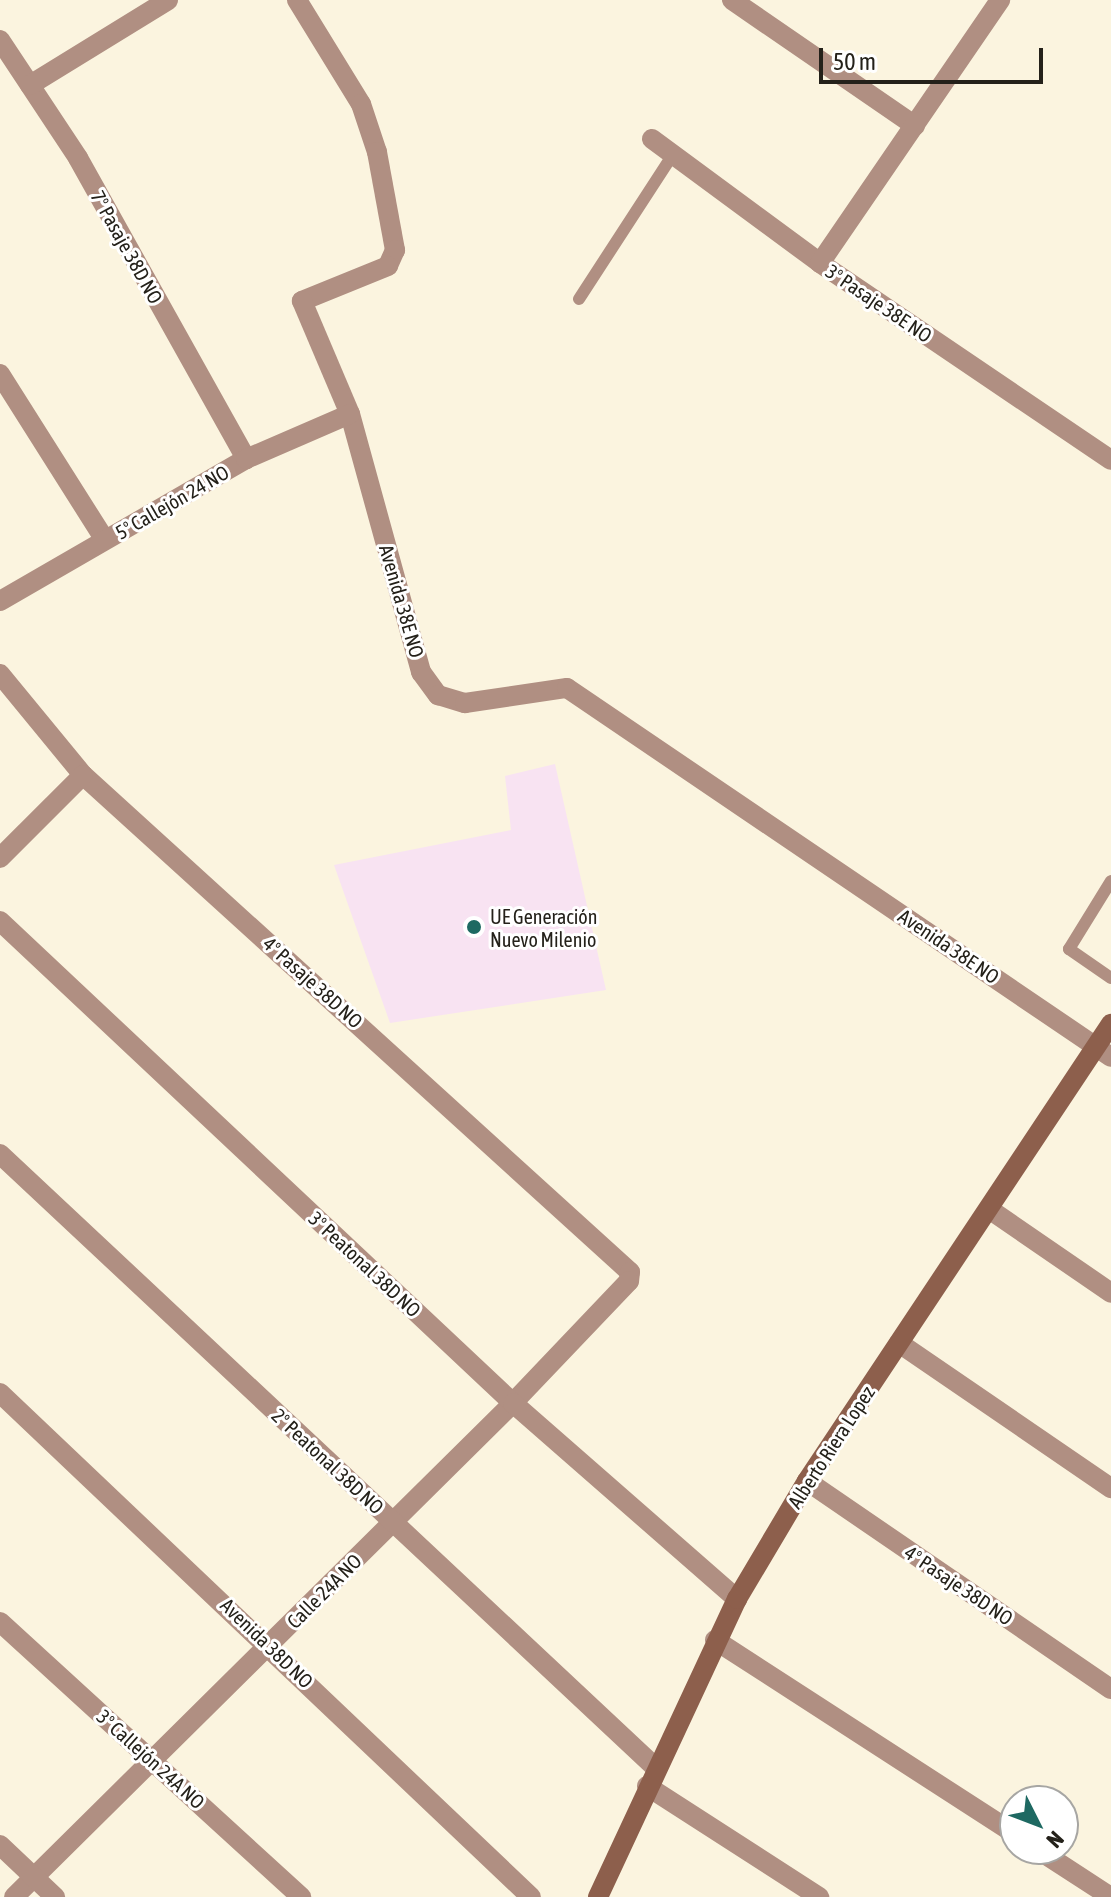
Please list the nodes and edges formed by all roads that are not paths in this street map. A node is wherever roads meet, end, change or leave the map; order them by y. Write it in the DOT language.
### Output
graph roads {
  1 [pos="168,0"];
  2 [pos="297,0"];
  3 [pos="732,0"];
  4 [pos="1000,0"];
  5 [pos="0,40"];
  6 [pos="30,85"];
  7 [pos="915,126"];
  8 [pos="652,139"];
  9 [pos="673,154"];
  10 [pos="820,263"];
  11 [pos="579,299"];
  12 [pos="0,374"];
  13 [pos="350,414"];
  14 [pos="246,459"];
  15 [pos="1111,460"];
  16 [pos="105,540"];
  17 [pos="0,601"];
  18 [pos="0,674"];
  19 [pos="83,775"];
  20 [pos="0,858"];
  21 [pos="1111,881"];
  22 [pos="0,921"];
  23 [pos="1111,978"];
  24 [pos="1111,1024"];
  25 [pos="1104,1052"];
  26 [pos="0,1154"];
  27 [pos="989,1209"];
  28 [pos="629,1281"];
  29 [pos="1111,1293"];
  30 [pos="899,1343"];
  31 [pos="0,1393"];
  32 [pos="513,1403"];
  33 [pos="807,1481"];
  34 [pos="1111,1488"];
  35 [pos="394,1522"];
  36 [pos="737,1599"];
  37 [pos="0,1622"];
  38 [pos="715,1640"];
  39 [pos="269,1645"];
  40 [pos="1111,1689"];
  41 [pos="153,1761"];
  42 [pos="652,1777"];
  43 [pos="999,1824"];
  44 [pos="0,1845"];
  45 [pos="1062,1865"];
  46 [pos="34,1877"];
  47 [pos="14,1897"];
  48 [pos="55,1897"];
  49 [pos="301,1897"];
  50 [pos="531,1897"];
  51 [pos="598,1897"];
  52 [pos="819,1897"];
  53 [pos="1111,1897"];
  1 -- 6 [label="street"];
  2 -- 13 [label="street, Avenida 38E NO"];
  3 -- 7 [label="street"];
  4 -- 7 [label="street"];
  5 -- 6 [label="street, 7° Pasaje 38D NO"];
  6 -- 14 [label="street, 7° Pasaje 38D NO"];
  7 -- 10 [label="street"];
  8 -- 9 [label="street, 3° Pasaje 38E NO"];
  9 -- 10 [label="street, 3° Pasaje 38E NO"];
  9 -- 11 [label="lane"];
  10 -- 15 [label="street, 3° Pasaje 38E NO"];
  12 -- 16 [label="street"];
  13 -- 14 [label="street, 5° Callejón 24 NO"];
  13 -- 25 [label="street, Avenida 38E NO"];
  14 -- 16 [label="street, 5° Callejón 24 NO"];
  16 -- 17 [label="street, 5° Callejón 24 NO"];
  18 -- 19 [label="street, 4° Pasaje 38D NO"];
  19 -- 20 [label="street"];
  19 -- 28 [label="street, 4° Pasaje 38D NO"];
  21 -- 23 [label="lane"];
  22 -- 32 [label="street, 3° Peatonal 38D NO"];
  24 -- 25 [label="main road, Alberto Riera Lopez"];
  25 -- 27 [label="main road, Alberto Riera Lopez"];
  26 -- 35 [label="street, 2° Peatonal 38D NO"];
  27 -- 29 [label="street"];
  27 -- 30 [label="main road, Alberto Riera Lopez"];
  28 -- 32 [label="street, Calle 24A NO"];
  30 -- 33 [label="main road, Alberto Riera Lopez"];
  30 -- 34 [label="street"];
  31 -- 39 [label="street, Avenida 38D NO"];
  32 -- 35 [label="street, Calle 24A NO"];
  32 -- 36 [label="street, 3° Peatonal 38D NO"];
  33 -- 36 [label="main road, Alberto Riera Lopez"];
  33 -- 40 [label="street, 4° Pasaje 38D NO"];
  35 -- 39 [label="street, Calle 24A NO"];
  35 -- 42 [label="street, 2° Peatonal 38D NO"];
  36 -- 38 [label="main road, Alberto Riera Lopez"];
  37 -- 41 [label="street, 3° Callejón 24A NO"];
  38 -- 42 [label="main road, Alberto Riera Lopez"];
  38 -- 43 [label="street"];
  39 -- 41 [label="street, Calle 24A NO"];
  39 -- 50 [label="street, Avenida 38D NO"];
  41 -- 46 [label="street, Calle 24A NO"];
  41 -- 49 [label="street, 3° Callejón 24A NO"];
  42 -- 51 [label="main road, Alberto Riera Lopez"];
  42 -- 52 [label="street, 2° Peatonal 38D NO"];
  44 -- 46 [label="street"];
  45 -- 53 [label="street"];
  46 -- 47 [label="street, Calle 24A NO"];
  46 -- 48 [label="street"];
}
